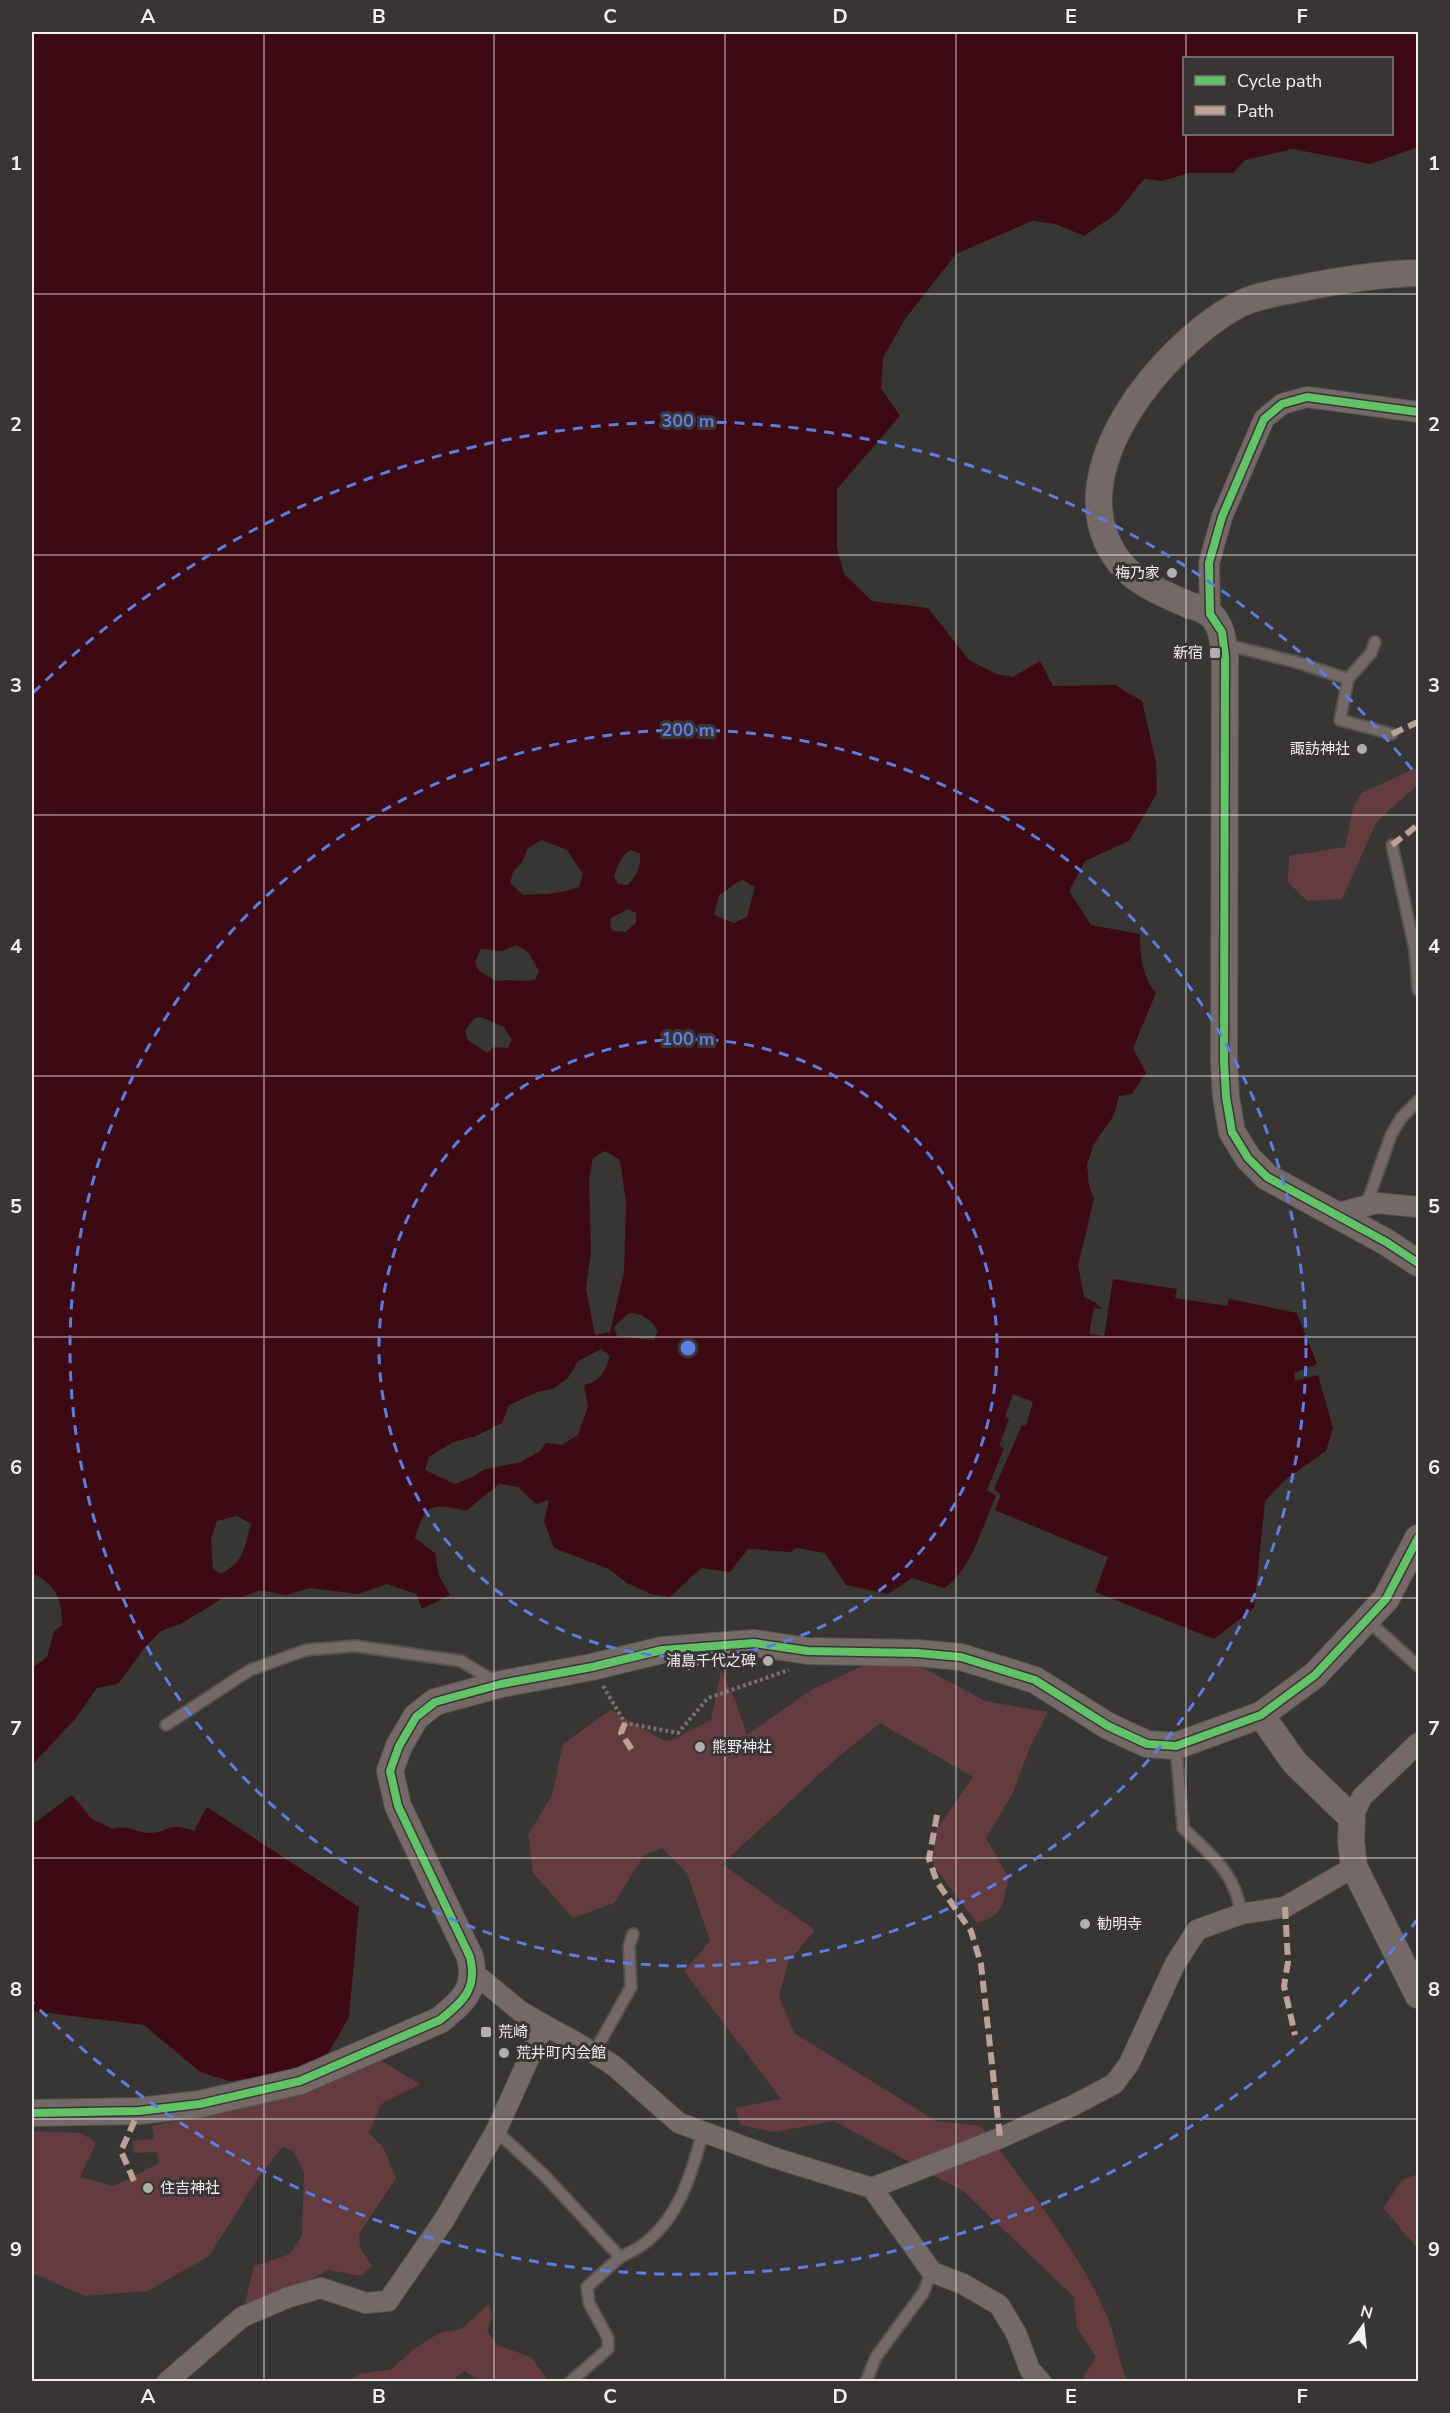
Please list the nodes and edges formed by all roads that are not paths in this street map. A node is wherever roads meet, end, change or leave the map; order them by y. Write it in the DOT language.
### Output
graph roads {
  1 [pos="1419,273"];
  2 [pos="1419,412"];
  3 [pos="1210,614"];
  4 [pos="1375,642"];
  5 [pos="1224,644"];
  6 [pos="1348,679"];
  7 [pos="1392,734"];
  8 [pos="1392,845"];
  9 [pos="1419,990"];
  10 [pos="1419,1101"];
  11 [pos="1366,1206"];
  12 [pos="1419,1207"];
  13 [pos="1335,1214"];
  14 [pos="1419,1263"];
  15 [pos="1419,1538"];
  16 [pos="1367,1620"];
  17 [pos="1419,1666"];
  18 [pos="493,1687"];
  19 [pos="1261,1715"];
  20 [pos="166,1725"];
  21 [pos="1419,1743"];
  22 [pos="1176,1746"];
  23 [pos="1352,1818"];
  24 [pos="1354,1867"];
  25 [pos="1241,1914"];
  26 [pos="633,1934"];
  27 [pos="474,1973"];
  28 [pos="1419,1995"];
  29 [pos="544,2025"];
  30 [pos="594,2053"];
  31 [pos="32,2113"];
  32 [pos="496,2132"];
  33 [pos="703,2132"];
  34 [pos="872,2188"];
  35 [pos="620,2257"];
  36 [pos="933,2272"];
  37 [pos="167,2382"];
  38 [pos="570,2382"];
  39 [pos="866,2382"];
  40 [pos="1041,2382"];
  1 -- 3 [label="street"];
  2 -- 3 [label="street"];
  3 -- 5 [label="street"];
  4 -- 6 [label="lane"];
  5 -- 6 [label="lane"];
  5 -- 13 [label="street"];
  6 -- 7 [label="lane"];
  8 -- 9 [label="lane"];
  10 -- 11 [label="lane"];
  11 -- 12 [label="street"];
  11 -- 13 [label="street"];
  13 -- 14 [label="street"];
  15 -- 16 [label="street"];
  16 -- 17 [label="lane"];
  16 -- 19 [label="street"];
  18 -- 20 [label="lane"];
  18 -- 22 [label="street"];
  18 -- 27 [label="street"];
  19 -- 22 [label="street"];
  19 -- 23 [label="street"];
  21 -- 23 [label="street"];
  22 -- 25 [label="lane"];
  23 -- 24 [label="street"];
  24 -- 25 [label="street"];
  24 -- 28 [label="street"];
  25 -- 34 [label="street"];
  26 -- 30 [label="lane"];
  27 -- 29 [label="street"];
  27 -- 31 [label="street"];
  29 -- 30 [label="street"];
  29 -- 32 [label="street"];
  30 -- 33 [label="street"];
  32 -- 35 [label="lane"];
  32 -- 37 [label="street"];
  33 -- 34 [label="street"];
  33 -- 35 [label="lane"];
  34 -- 36 [label="street"];
  35 -- 38 [label="lane"];
  36 -- 39 [label="lane"];
  36 -- 40 [label="street"];
}
